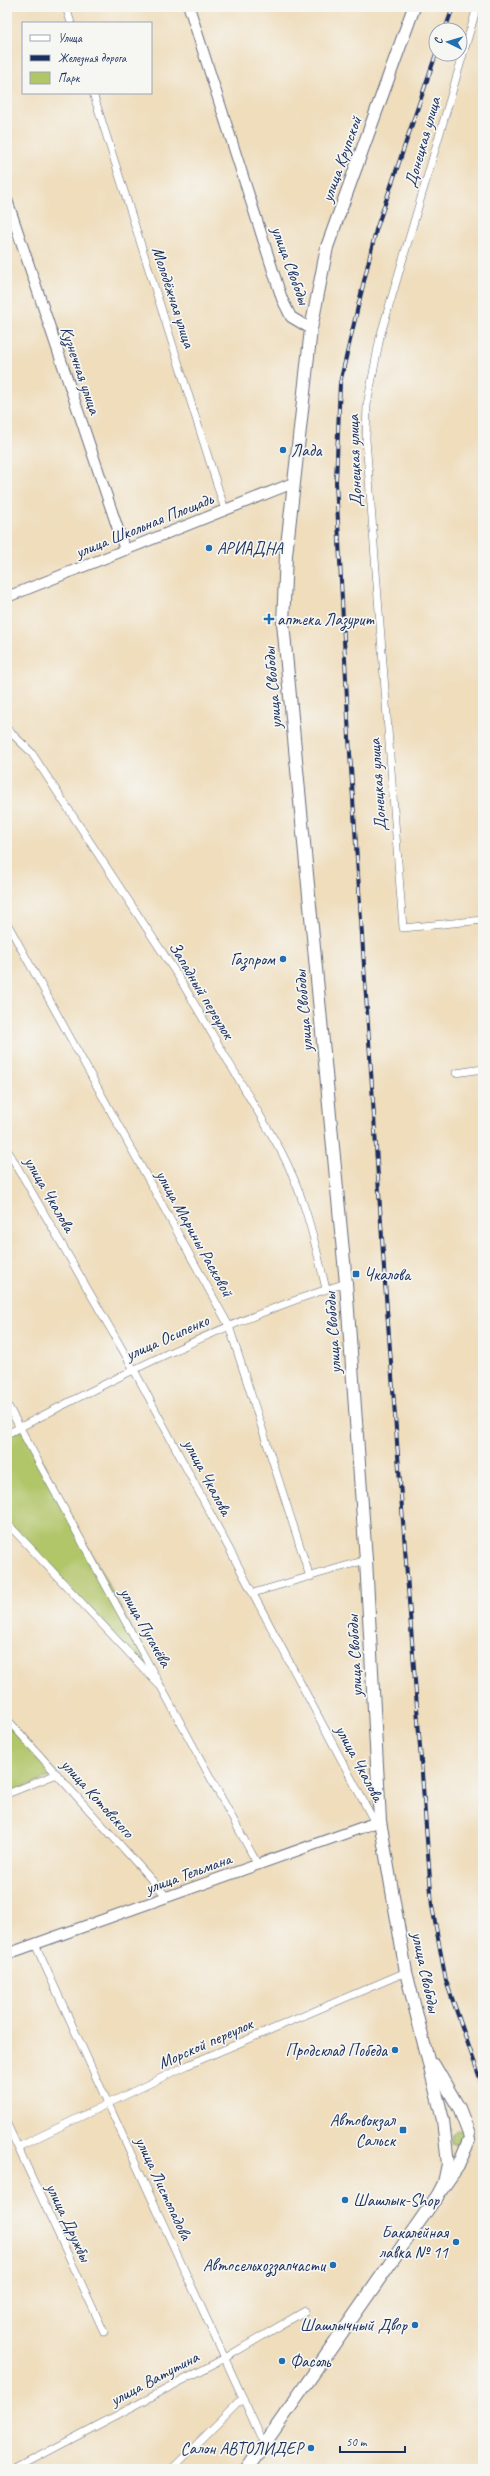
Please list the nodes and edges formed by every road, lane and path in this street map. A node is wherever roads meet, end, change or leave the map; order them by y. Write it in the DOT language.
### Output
graph roads {
  1 [pos="66,7"];
  2 [pos="189,7"];
  3 [pos="477,7"];
  4 [pos="410,10"];
  5 [pos="71,22"];
  6 [pos="93,94"];
  7 [pos="7,200"];
  8 [pos="311,329"];
  9 [pos="293,483"];
  10 [pos="225,510"];
  11 [pos="125,550"];
  12 [pos="7,597"];
  13 [pos="7,729"];
  14 [pos="483,920"];
  15 [pos="7,923"];
  16 [pos="483,1069"];
  17 [pos="456,1073"];
  18 [pos="7,1149"];
  19 [pos="346,1283"];
  20 [pos="326,1289"];
  21 [pos="229,1326"];
  22 [pos="133,1368"];
  23 [pos="7,1404"];
  24 [pos="20,1427"];
  25 [pos="7,1434"];
  26 [pos="7,1523"];
  27 [pos="366,1560"];
  28 [pos="310,1576"];
  29 [pos="253,1593"];
  30 [pos="166,1692"];
  31 [pos="7,1719"];
  32 [pos="57,1774"];
  33 [pos="7,1794"];
  34 [pos="378,1822"];
  35 [pos="258,1865"];
  36 [pos="167,1897"];
  37 [pos="35,1944"];
  38 [pos="7,1954"];
  39 [pos="406,1972"];
  40 [pos="423,2035"];
  41 [pos="109,2105"];
  42 [pos="7,2124"];
  43 [pos="469,2137"];
  44 [pos="446,2141"];
  45 [pos="18,2147"];
  46 [pos="436,2199"];
  47 [pos="305,2311"];
  48 [pos="104,2332"];
  49 [pos="225,2358"];
  50 [pos="243,2398"];
  51 [pos="264,2444"];
  52 [pos="15,2469"];
  53 [pos="172,2469"];
  54 [pos="247,2469"];
  1 -- 5 [label="street"];
  2 -- 8 [label="main road, улица Свободы"];
  3 -- 14 [label="street, Донецкая улица"];
  4 -- 8 [label="main road, улица Крупской"];
  6 -- 10 [label="street, Молодёжная улица"];
  7 -- 11 [label="main road, Кузнечная улица"];
  8 -- 9 [label="main road, улица Свободы"];
  9 -- 10 [label="main road, улица Школьная Площадь"];
  9 -- 19 [label="main road, улица Свободы"];
  10 -- 11 [label="main road, улица Школьная Площадь"];
  11 -- 12 [label="main road, улица Школьная Площадь"];
  13 -- 20 [label="street, Западный переулок"];
  15 -- 21 [label="street, улица Марины Расковой"];
  16 -- 17 [label="street"];
  18 -- 22 [label="street, улица Чкалова"];
  19 -- 20 [label="street, улица Осипенко"];
  19 -- 27 [label="main road, улица Свободы"];
  20 -- 21 [label="street, улица Осипенко"];
  21 -- 22 [label="street, улица Осипенко"];
  21 -- 28 [label="street, улица Марины Расковой"];
  22 -- 24 [label="street, улица Осипенко"];
  22 -- 29 [label="street, улица Чкалова"];
  23 -- 24 [label="street, улица Пугачёва"];
  24 -- 25 [label="street, улица Осипенко"];
  24 -- 30 [label="street, улица Пугачёва"];
  26 -- 30 [label="street"];
  27 -- 28 [label="street"];
  27 -- 34 [label="main road, улица Свободы"];
  28 -- 29 [label="street"];
  29 -- 34 [label="street, улица Чкалова"];
  30 -- 35 [label="street, улица Пугачёва"];
  31 -- 32 [label="street, улица Котовского"];
  32 -- 33 [label="street"];
  32 -- 36 [label="street, улица Котовского"];
  34 -- 35 [label="main road, улица Тельмана"];
  34 -- 39 [label="main road, улица Свободы"];
  35 -- 36 [label="main road, улица Тельмана"];
  36 -- 37 [label="main road, улица Тельмана"];
  37 -- 38 [label="main road, улица Тельмана"];
  37 -- 41 [label="street, улица Листопадова"];
  39 -- 40 [label="main road, улица Свободы"];
  39 -- 41 [label="street, Морской переулок"];
  40 -- 43 [label="main road"];
  40 -- 44 [label="main road"];
  41 -- 45 [label="street, Морской переулок"];
  41 -- 49 [label="street, улица Листопадова"];
  42 -- 45 [label="street, улица Дружбы"];
  43 -- 44 [label="main road"];
  43 -- 44 [label="main road"];
  43 -- 46 [label="main road"];
  44 -- 46 [label="main road"];
  45 -- 48 [label="street, улица Дружбы"];
  46 -- 51 [label="main road"];
  47 -- 49 [label="street, улица Ватутина"];
  49 -- 50 [label="street, улица Листопадова"];
  49 -- 52 [label="street, улица Ватутина"];
  50 -- 51 [label="street, улица Листопадова"];
  50 -- 53 [label="street"];
  51 -- 54 [label="main road"];
}
